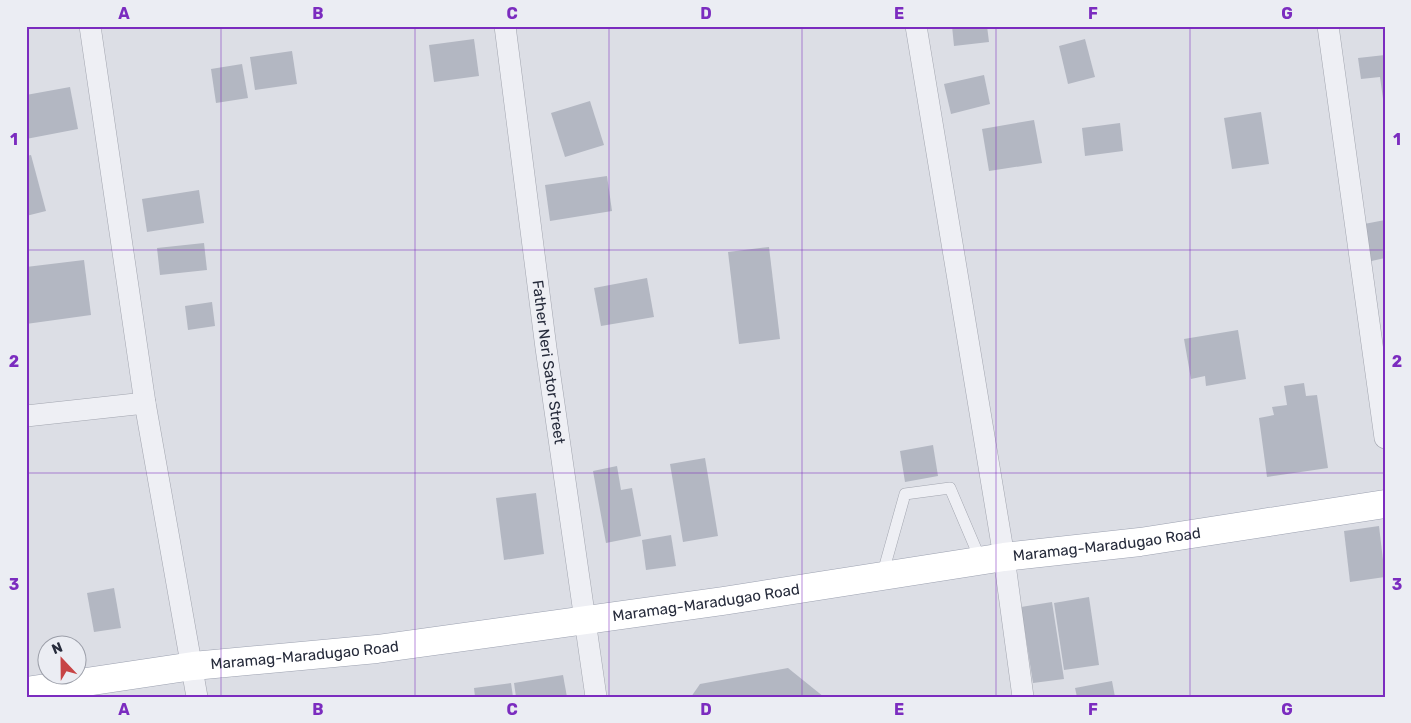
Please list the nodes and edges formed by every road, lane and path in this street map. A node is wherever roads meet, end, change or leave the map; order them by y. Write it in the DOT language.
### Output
graph roads {
  1 [pos="90,26"];
  2 [pos="505,26"];
  3 [pos="916,26"];
  4 [pos="1328,26"];
  5 [pos="145,403"];
  6 [pos="1383,412"];
  7 [pos="26,416"];
  8 [pos="1385,438"];
  9 [pos="1385,504"];
  10 [pos="992,559"];
  11 [pos="882,576"];
  12 [pos="585,620"];
  13 [pos="193,666"];
  14 [pos="26,692"];
  15 [pos="197,697"];
  16 [pos="596,697"];
  17 [pos="1024,697"];
  1 -- 5 [label="street"];
  2 -- 12 [label="street, Father Neri Sator Street"];
  3 -- 10 [label="street"];
  4 -- 6 [label="street"];
  5 -- 7 [label="street"];
  5 -- 13 [label="street"];
  6 -- 8 [label="street"];
  9 -- 10 [label="main road, Maramag-Maradugao Road"];
  10 -- 11 [label="main road, Maramag-Maradugao Road"];
  10 -- 11 [label="lane"];
  10 -- 17 [label="street"];
  11 -- 12 [label="main road, Maramag-Maradugao Road"];
  12 -- 13 [label="main road, Maramag-Maradugao Road"];
  12 -- 16 [label="street, Father Neri Sator Street"];
  13 -- 14 [label="main road, Maramag-Maradugao Road"];
  13 -- 15 [label="street"];
}
